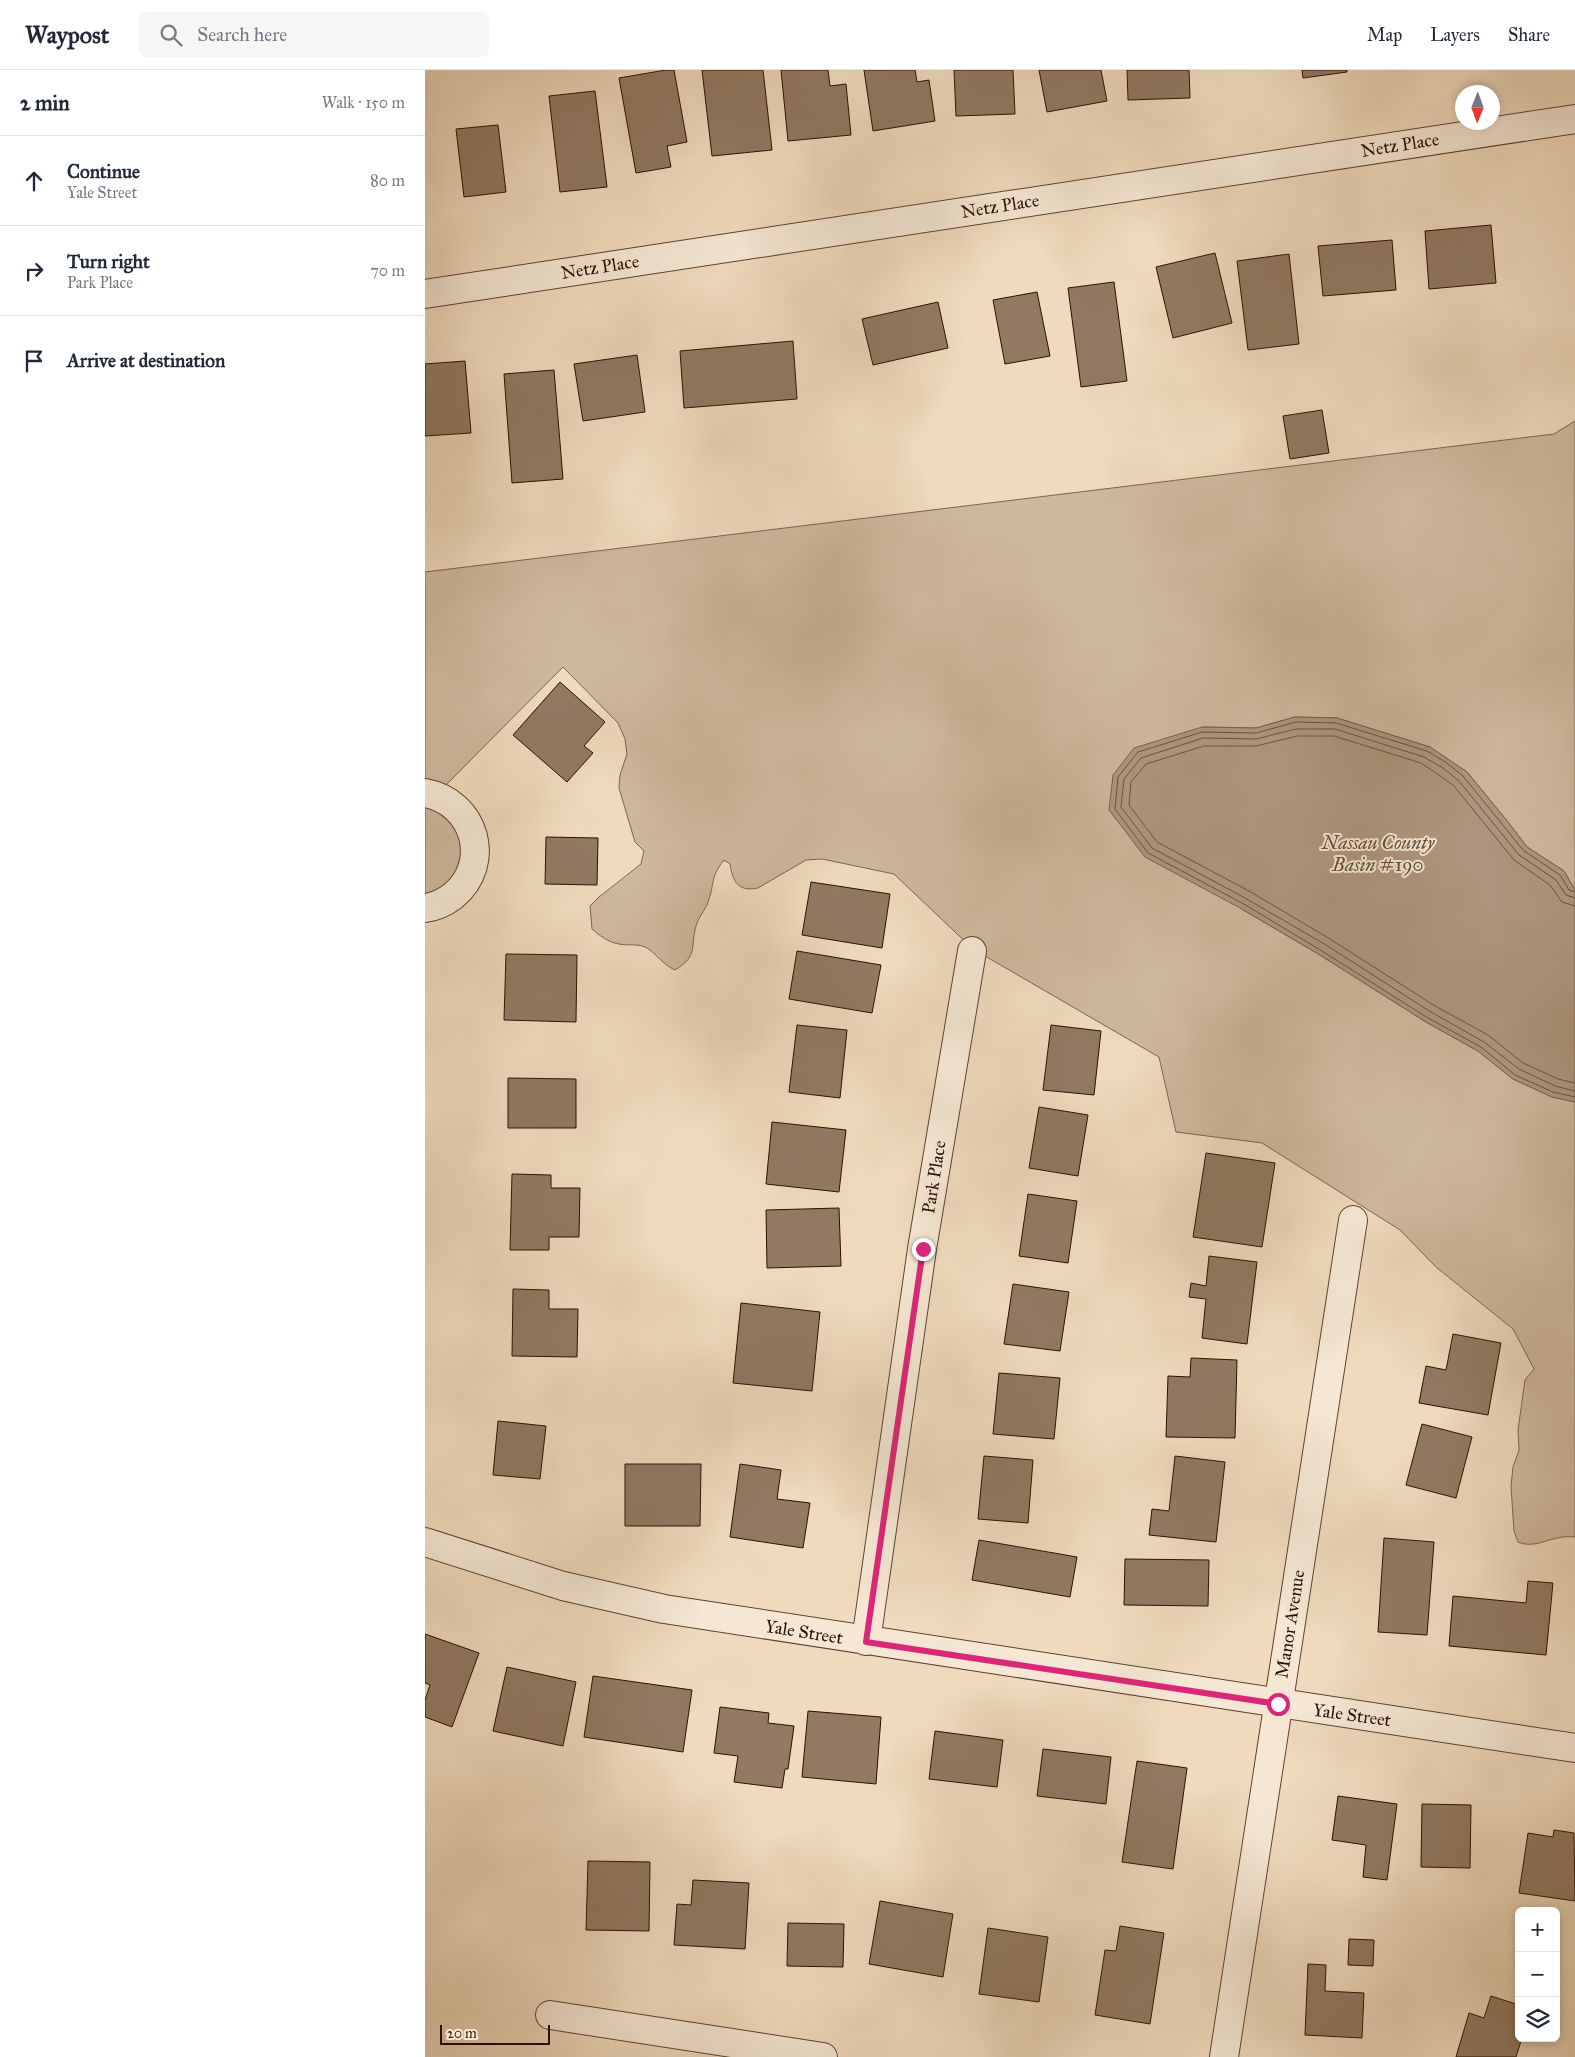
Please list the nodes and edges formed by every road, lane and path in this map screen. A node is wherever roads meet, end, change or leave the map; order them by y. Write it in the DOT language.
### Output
graph roads {
  1 [pos="1575,119"];
  2 [pos="425,294"];
  3 [pos="425,793"];
  4 [pos="425,908"];
  5 [pos="972,951"];
  6 [pos="1353,1220"];
  7 [pos="425,1542"];
  8 [pos="866,1642"];
  9 [pos="1278,1704"];
  10 [pos="1575,1748"];
  11 [pos="550,2015"];
  12 [pos="823,2057"];
  13 [pos="1224,2057"];
  1 -- 2 [label="street, Netz Place"];
  3 -- 4 [label="street"];
  5 -- 8 [label="street, Park Place"];
  6 -- 9 [label="street, Manor Avenue"];
  7 -- 8 [label="street, Yale Street"];
  8 -- 9 [label="street, Yale Street"];
  9 -- 10 [label="street, Yale Street"];
  9 -- 13 [label="street, Manor Avenue"];
  11 -- 12 [label="street"];
}
